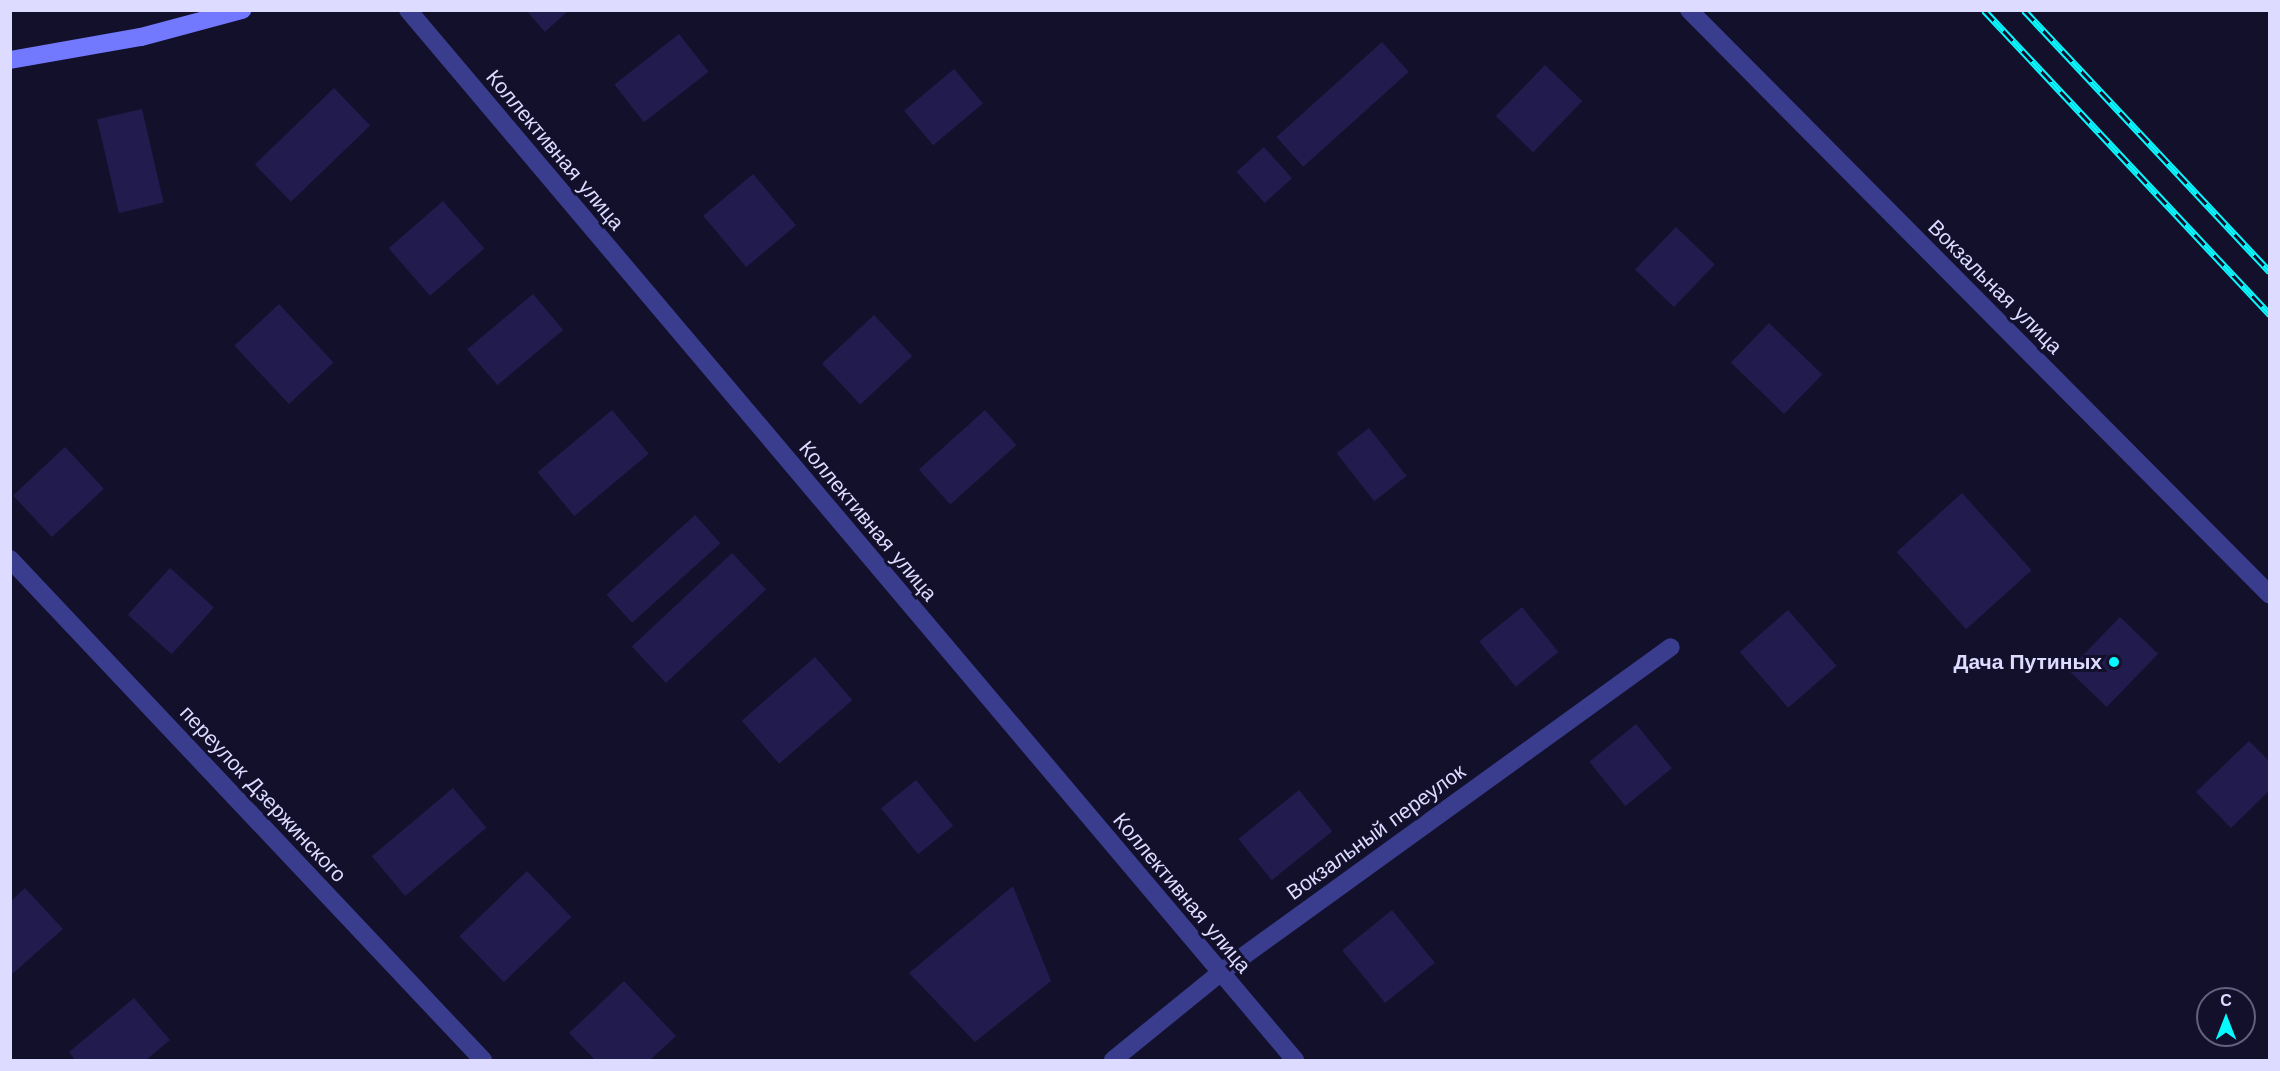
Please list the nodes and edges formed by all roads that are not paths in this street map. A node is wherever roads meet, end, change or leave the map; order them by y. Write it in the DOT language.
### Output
graph roads {
  1 [pos="242,10"];
  2 [pos="408,10"];
  3 [pos="1689,10"];
  4 [pos="10,60"];
  5 [pos="10,559"];
  6 [pos="2270,595"];
  7 [pos="1671,647"];
  8 [pos="1220,973"];
  9 [pos="483,1060"];
  10 [pos="1113,1060"];
  11 [pos="1294,1060"];
  1 -- 4 [label="street"];
  2 -- 8 [label="street, Коллективная улица"];
  3 -- 6 [label="street, Вокзальная улица"];
  5 -- 9 [label="street, переулок Дзержинского"];
  7 -- 8 [label="street, Вокзальный переулок"];
  8 -- 10 [label="street, Вокзальный переулок"];
  8 -- 11 [label="street, Коллективная улица"];
}
